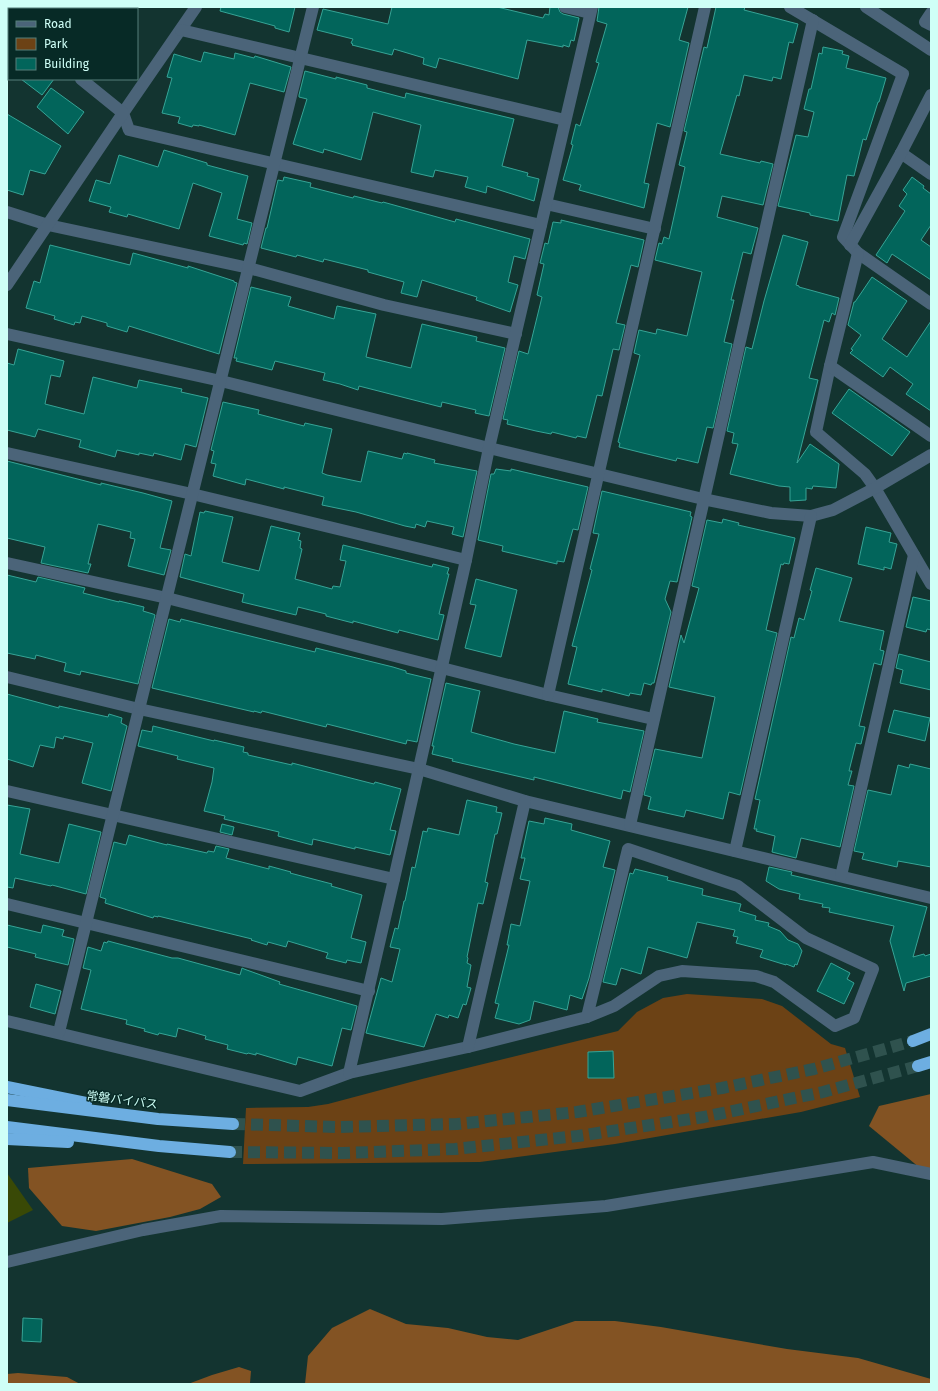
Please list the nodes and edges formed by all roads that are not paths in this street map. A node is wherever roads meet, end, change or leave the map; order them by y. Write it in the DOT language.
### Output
graph roads {
  1 [pos="196,7"];
  2 [pos="313,7"];
  3 [pos="565,7"];
  4 [pos="705,7"];
  5 [pos="790,7"];
  6 [pos="866,7"];
  7 [pos="591,10"];
  8 [pos="931,13"];
  9 [pos="813,20"];
  10 [pos="931,25"];
  11 [pos="181,30"];
  12 [pos="931,50"];
  13 [pos="301,58"];
  14 [pos="82,80"];
  15 [pos="931,95"];
  16 [pos="123,113"];
  17 [pos="565,120"];
  18 [pos="901,153"];
  19 [pos="274,164"];
  20 [pos="931,174"];
  21 [pos="546,204"];
  22 [pos="7,212"];
  23 [pos="48,225"];
  24 [pos="541,225"];
  25 [pos="655,229"];
  26 [pos="854,249"];
  27 [pos="249,268"];
  28 [pos="7,285"];
  29 [pos="931,304"];
  30 [pos="7,334"];
  31 [pos="516,334"];
  32 [pos="830,366"];
  33 [pos="221,381"];
  34 [pos="931,436"];
  35 [pos="489,448"];
  36 [pos="7,453"];
  37 [pos="931,455"];
  38 [pos="599,474"];
  39 [pos="875,488"];
  40 [pos="192,494"];
  41 [pos="703,499"];
  42 [pos="811,516"];
  43 [pos="914,555"];
  44 [pos="466,560"];
  45 [pos="7,563"];
  46 [pos="931,584"];
  47 [pos="167,598"];
  48 [pos="441,668"];
  49 [pos="7,677"];
  50 [pos="548,695"];
  51 [pos="139,709"];
  52 [pos="653,719"];
  53 [pos="419,769"];
  54 [pos="7,791"];
  55 [pos="525,801"];
  56 [pos="113,814"];
  57 [pos="630,825"];
  58 [pos="735,851"];
  59 [pos="841,876"];
  60 [pos="394,879"];
  61 [pos="931,898"];
  62 [pos="7,904"];
  63 [pos="86,923"];
  64 [pos="369,991"];
  65 [pos="587,1017"];
  66 [pos="7,1021"];
  67 [pos="59,1032"];
  68 [pos="931,1034"];
  69 [pos="913,1041"];
  70 [pos="468,1046"];
  71 [pos="931,1062"];
  72 [pos="918,1066"];
  73 [pos="349,1073"];
  74 [pos="7,1087"];
  75 [pos="7,1100"];
  76 [pos="158,1119"];
  77 [pos="233,1124"];
  78 [pos="7,1127"];
  79 [pos="7,1138"];
  80 [pos="159,1146"];
  81 [pos="230,1152"];
  82 [pos="931,1174"];
  83 [pos="7,1262"];
  1 -- 11 [label="street"];
  2 -- 13 [label="street"];
  3 -- 7 [label="street"];
  4 -- 25 [label="street"];
  5 -- 9 [label="street"];
  6 -- 12 [label="street"];
  7 -- 17 [label="street"];
  8 -- 10 [label="street"];
  9 -- 26 [label="street"];
  9 -- 41 [label="street"];
  11 -- 13 [label="street"];
  11 -- 16 [label="street"];
  13 -- 17 [label="street"];
  13 -- 19 [label="street"];
  14 -- 16 [label="street"];
  15 -- 18 [label="street"];
  16 -- 19 [label="street"];
  16 -- 23 [label="street"];
  17 -- 21 [label="street"];
  18 -- 20 [label="street"];
  18 -- 26 [label="street"];
  19 -- 24 [label="street"];
  19 -- 27 [label="street"];
  21 -- 24 [label="street"];
  21 -- 25 [label="street"];
  22 -- 23 [label="street"];
  23 -- 27 [label="street"];
  23 -- 28 [label="street"];
  24 -- 31 [label="street"];
  25 -- 38 [label="street"];
  26 -- 29 [label="street"];
  26 -- 32 [label="street"];
  27 -- 31 [label="street"];
  27 -- 33 [label="street"];
  30 -- 33 [label="street"];
  31 -- 35 [label="street"];
  32 -- 34 [label="street"];
  32 -- 39 [label="street"];
  33 -- 35 [label="street"];
  33 -- 40 [label="street"];
  35 -- 38 [label="street"];
  35 -- 44 [label="street"];
  36 -- 40 [label="street"];
  37 -- 39 [label="street"];
  38 -- 41 [label="street"];
  38 -- 50 [label="street"];
  39 -- 42 [label="street"];
  39 -- 43 [label="street"];
  40 -- 44 [label="street"];
  40 -- 47 [label="street"];
  41 -- 42 [label="street"];
  41 -- 52 [label="street"];
  42 -- 58 [label="street"];
  43 -- 46 [label="street"];
  43 -- 59 [label="street"];
  44 -- 48 [label="street"];
  45 -- 47 [label="street"];
  47 -- 48 [label="street"];
  47 -- 51 [label="street"];
  48 -- 50 [label="street"];
  48 -- 53 [label="street"];
  49 -- 51 [label="street"];
  50 -- 52 [label="street"];
  51 -- 53 [label="street"];
  51 -- 56 [label="street"];
  52 -- 57 [label="street"];
  53 -- 55 [label="street"];
  53 -- 60 [label="street"];
  54 -- 56 [label="street"];
  55 -- 57 [label="street"];
  55 -- 70 [label="street"];
  56 -- 60 [label="street"];
  56 -- 63 [label="street"];
  57 -- 58 [label="street"];
  58 -- 59 [label="street"];
  59 -- 61 [label="street"];
  60 -- 64 [label="street"];
  62 -- 63 [label="street"];
  63 -- 64 [label="street"];
  63 -- 67 [label="street"];
  64 -- 73 [label="street"];
  65 -- 65 [label="street"];
  65 -- 70 [label="street"];
  66 -- 67 [label="street"];
  67 -- 73 [label="street"];
  68 -- 69 [label="highway"];
  70 -- 73 [label="street"];
  71 -- 72 [label="highway"];
  74 -- 76 [label="highway"];
  75 -- 76 [label="highway, 常磐バイパス"];
  76 -- 77 [label="highway, 常磐バイパス"];
  78 -- 80 [label="highway"];
  79 -- 80 [label="highway"];
  80 -- 81 [label="highway"];
  82 -- 83 [label="street"];
}
